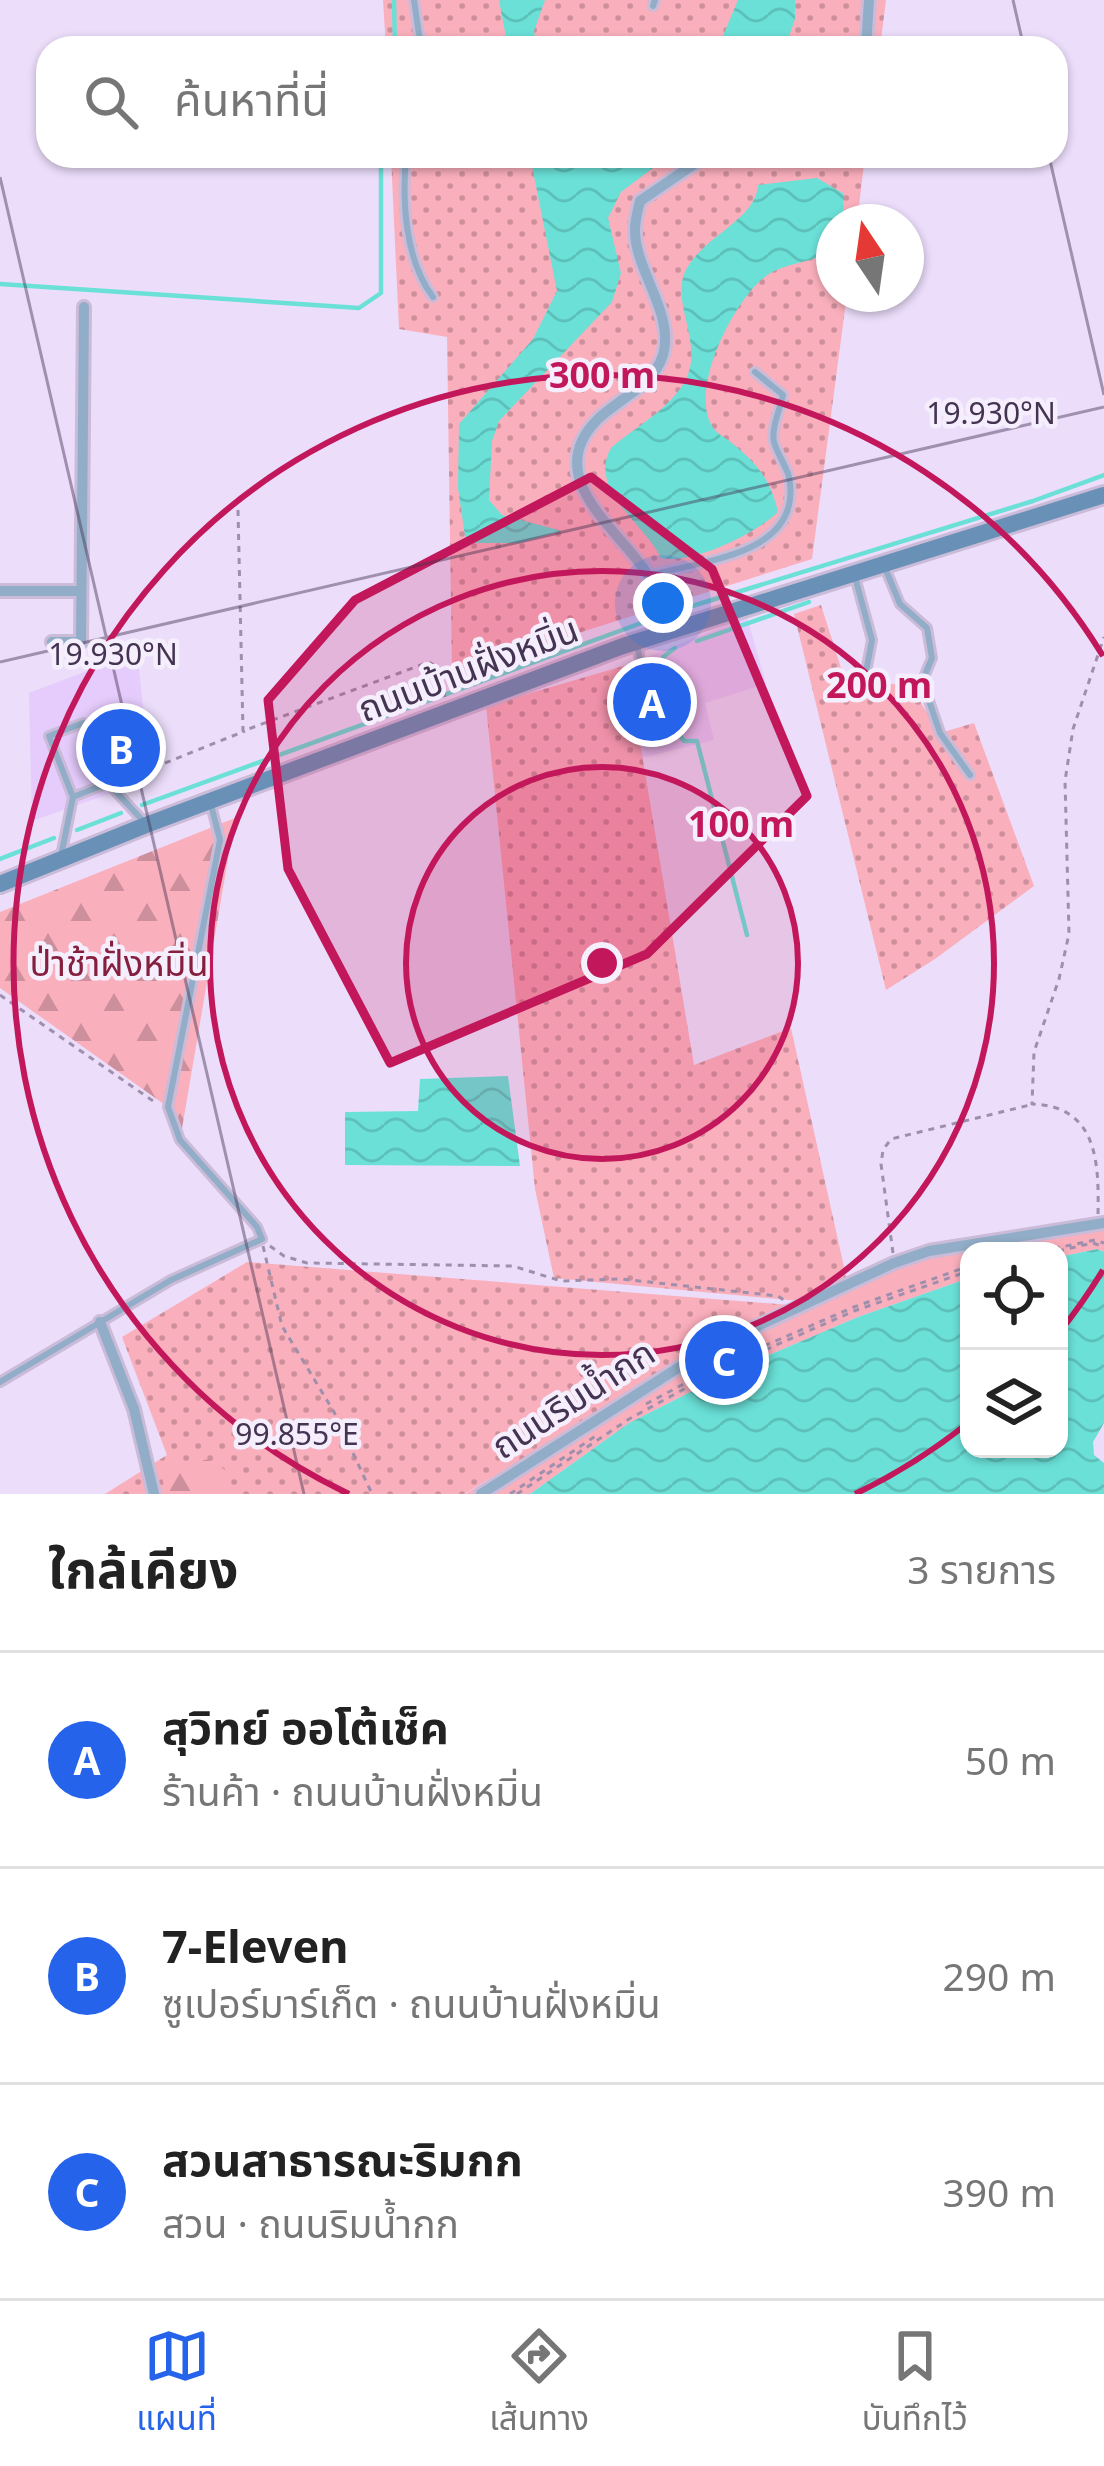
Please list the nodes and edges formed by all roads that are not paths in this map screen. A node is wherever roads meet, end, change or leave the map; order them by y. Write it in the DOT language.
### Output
graph roads {
  1 [pos="413,0"];
  2 [pos="869,0"];
  3 [pos="419,36"];
  4 [pos="867,36"];
  5 [pos="405,168"];
  6 [pos="688,168"];
  7 [pos="434,297"];
  8 [pos="84,307"];
  9 [pos="755,372"];
  10 [pos="1104,495"];
  11 [pos="884,565"];
  12 [pos="854,574"];
  13 [pos="649,576"];
  14 [pos="81,590"];
  15 [pos="0,591"];
  16 [pos="672,629"];
  17 [pos="637,641"];
  18 [pos="52,642"];
  19 [pos="641,664"];
  20 [pos="865,677"];
  21 [pos="645,685"];
  22 [pos="656,726"];
  23 [pos="970,775"];
  24 [pos="108,783"];
  25 [pos="73,797"];
  26 [pos="211,801"];
  27 [pos="146,825"];
  28 [pos="61,860"];
  29 [pos="0,884"];
  30 [pos="1101,1222"];
  31 [pos="100,1322"];
  32 [pos="0,1382"];
  33 [pos="154,1494"];
  34 [pos="481,1494"];
  1 -- 3 [label="lane"];
  2 -- 4 [label="street"];
  5 -- 7 [label="lane"];
  6 -- 13 [label="street"];
  8 -- 14 [label="street"];
  9 -- 13 [label="lane"];
  10 -- 11 [label="street, ถนนบ้านฝั่งหมิ่น"];
  11 -- 12 [label="street, ถนนบ้านฝั่งหมิ่น"];
  11 -- 23 [label="lane"];
  12 -- 16 [label="street, ถนนบ้านฝั่งหมิ่น"];
  12 -- 20 [label="lane"];
  13 -- 16 [label="street"];
  14 -- 15 [label="street"];
  14 -- 18 [label="street"];
  16 -- 17 [label="street, ถนนบ้านฝั่งหมิ่น"];
  17 -- 19 [label="lane"];
  17 -- 26 [label="street, ถนนบ้านฝั่งหมิ่น"];
  19 -- 21 [label="lane"];
  19 -- 22 [label="lane"];
  24 -- 25 [label="lane"];
  24 -- 25 [label="lane"];
  24 -- 27 [label="lane"];
  25 -- 28 [label="lane"];
  26 -- 27 [label="street, ถนนบ้านฝั่งหมิ่น"];
  26 -- 31 [label="lane"];
  27 -- 28 [label="street, ถนนบ้านฝั่งหมิ่น"];
  28 -- 29 [label="street, ถนนบ้านฝั่งหมิ่น"];
  30 -- 34 [label="street, ถนนริมน้ำกก"];
  31 -- 32 [label="lane"];
  31 -- 33 [label="street"];
}
